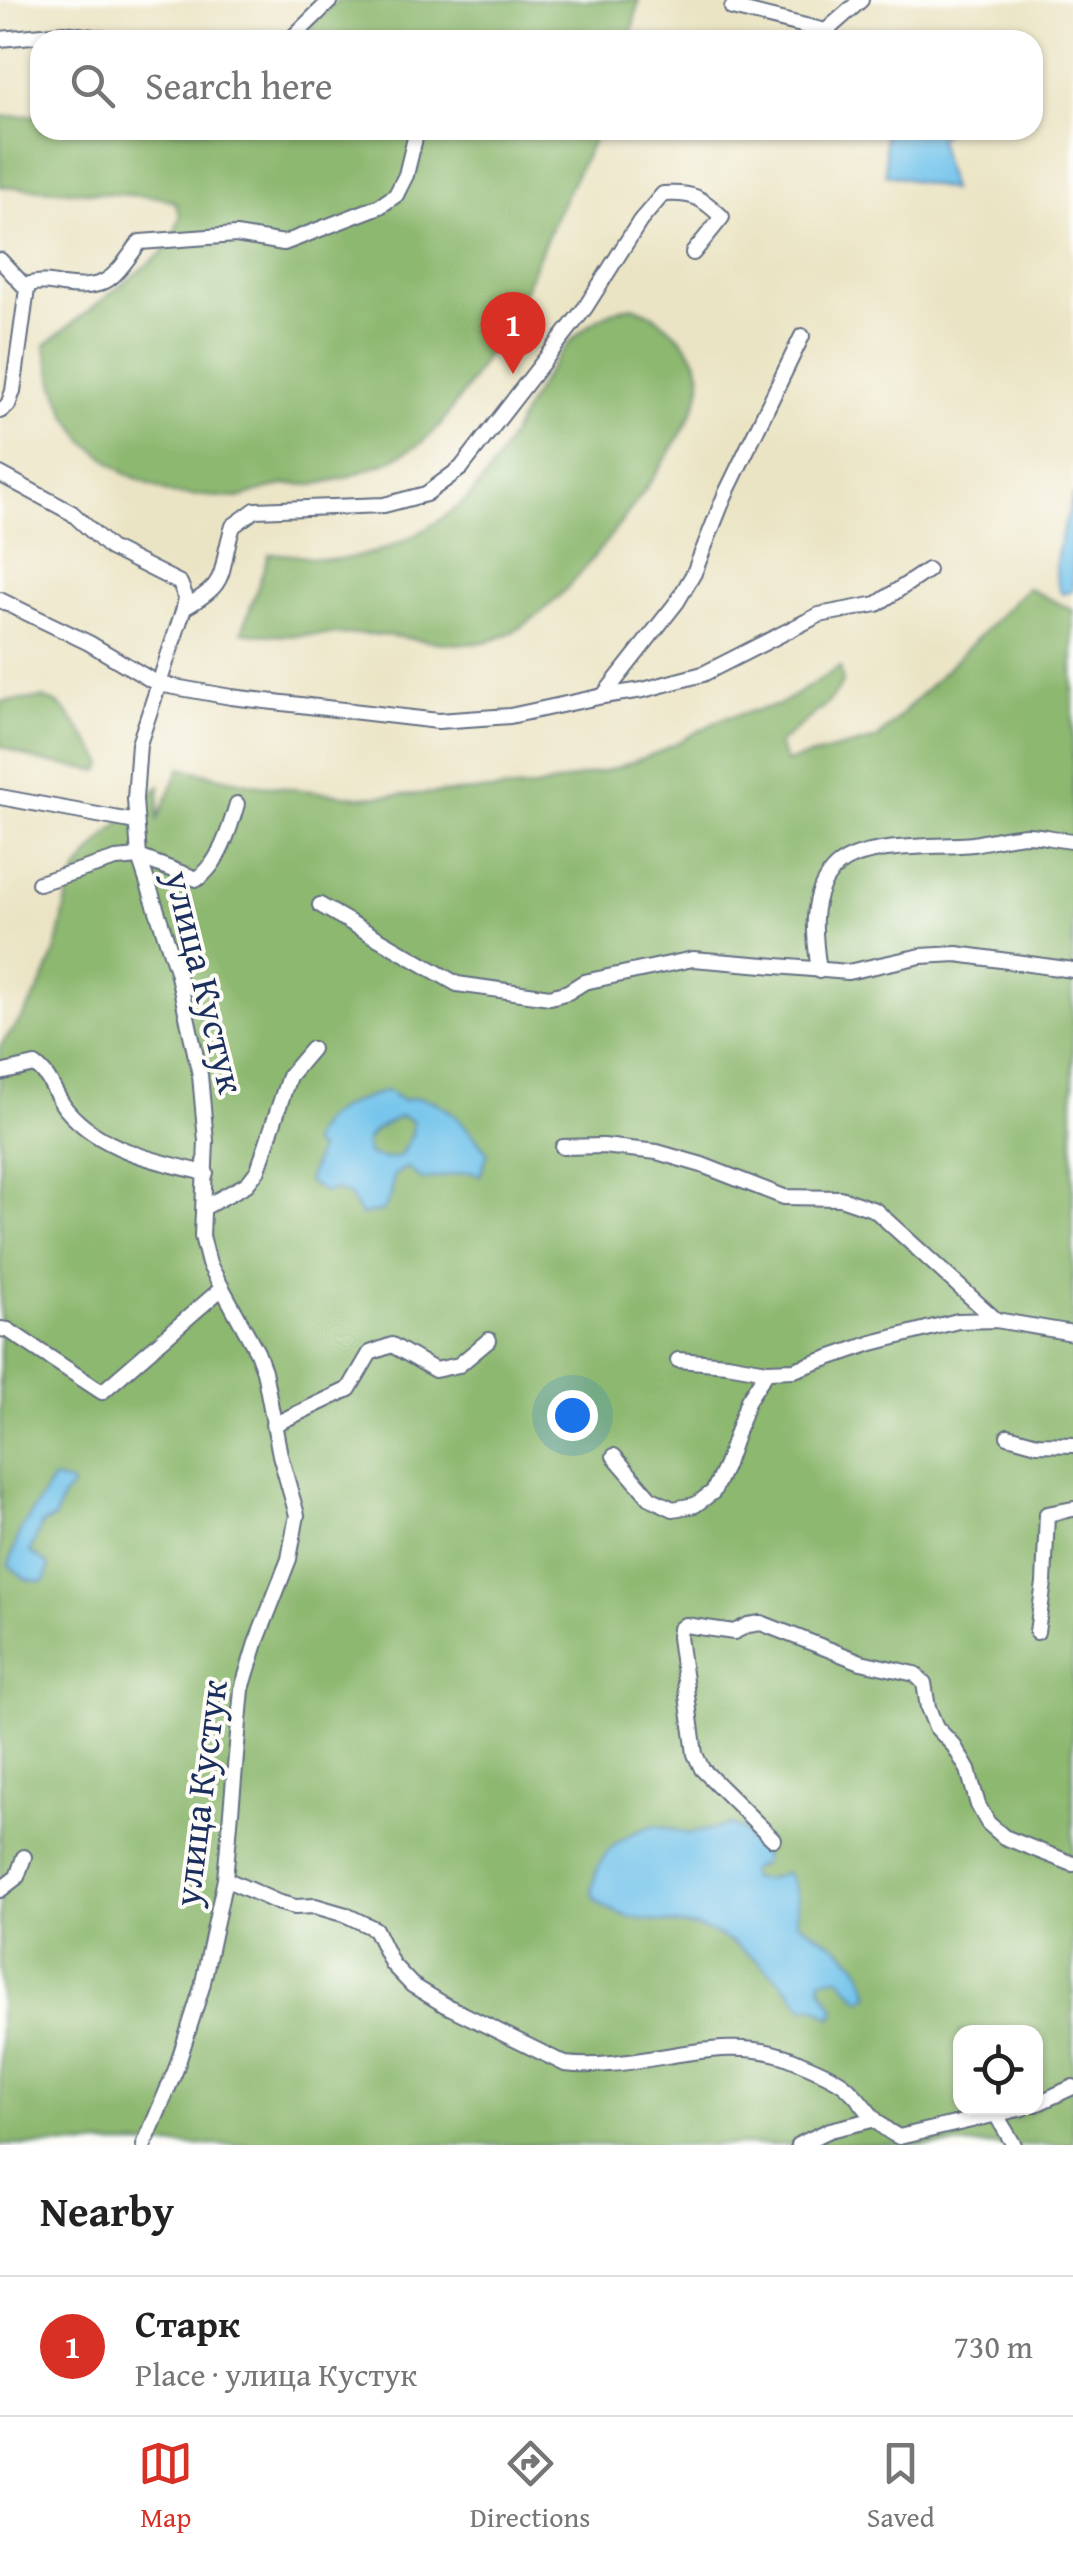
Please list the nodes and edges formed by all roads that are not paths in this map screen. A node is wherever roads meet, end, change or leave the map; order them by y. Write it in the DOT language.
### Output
graph roads {
  1 [pos="331,0"];
  2 [pos="861,0"];
  3 [pos="732,8"];
  4 [pos="300,30"];
  5 [pos="822,30"];
  6 [pos="827,30"];
  7 [pos="30,36"];
  8 [pos="0,39"];
  9 [pos="415,140"];
  10 [pos="693,253"];
  11 [pos="0,260"];
  12 [pos="14,283"];
  13 [pos="802,336"];
  14 [pos="0,411"];
  15 [pos="0,474"];
  16 [pos="928,570"];
  17 [pos="0,600"];
  18 [pos="184,608"];
  19 [pos="158,684"];
  20 [pos="603,696"];
  21 [pos="0,797"];
  22 [pos="238,804"];
  23 [pos="136,822"];
  24 [pos="1073,842"];
  25 [pos="140,857"];
  26 [pos="39,883"];
  27 [pos="320,906"];
  28 [pos="819,970"];
  29 [pos="1073,970"];
  30 [pos="312,1050"];
  31 [pos="0,1073"];
  32 [pos="563,1146"];
  33 [pos="206,1173"];
  34 [pos="205,1207"];
  35 [pos="220,1288"];
  36 [pos="996,1320"];
  37 [pos="0,1329"];
  38 [pos="1073,1333"];
  39 [pos="489,1340"];
  40 [pos="678,1360"];
  41 [pos="767,1372"];
  42 [pos="274,1425"];
  43 [pos="1008,1436"];
  44 [pos="1073,1445"];
  45 [pos="614,1456"];
  46 [pos="1073,1509"];
  47 [pos="1037,1632"];
  48 [pos="773,1839"];
  49 [pos="24,1858"];
  50 [pos="1073,1864"];
  51 [pos="226,1878"];
  52 [pos="0,1890"];
  53 [pos="1073,2087"];
  54 [pos="1043,2101"];
  55 [pos="988,2115"];
  56 [pos="996,2115"];
  57 [pos="872,2120"];
  58 [pos="144,2145"];
  59 [pos="798,2145"];
  60 [pos="1014,2145"];
  1 -- 4 [label="street"];
  2 -- 6 [label="street"];
  3 -- 5 [label="street"];
  7 -- 8 [label="street"];
  9 -- 12 [label="street"];
  10 -- 18 [label="street"];
  11 -- 12 [label="street"];
  12 -- 14 [label="street"];
  13 -- 20 [label="street"];
  15 -- 18 [label="street"];
  16 -- 20 [label="street"];
  17 -- 19 [label="street"];
  18 -- 19 [label="street, улица Кустук"];
  19 -- 20 [label="street"];
  19 -- 23 [label="street, улица Кустук"];
  21 -- 23 [label="street"];
  22 -- 25 [label="street"];
  23 -- 25 [label="street, улица Кустук"];
  24 -- 28 [label="street"];
  25 -- 26 [label="street"];
  25 -- 33 [label="street, улица Кустук"];
  27 -- 28 [label="street"];
  28 -- 29 [label="street"];
  30 -- 34 [label="street"];
  31 -- 33 [label="street"];
  32 -- 36 [label="street"];
  33 -- 34 [label="street, улица Кустук"];
  34 -- 35 [label="street, улица Кустук"];
  35 -- 37 [label="street"];
  35 -- 42 [label="street, улица Кустук"];
  36 -- 38 [label="street"];
  36 -- 41 [label="street"];
  39 -- 42 [label="street"];
  40 -- 41 [label="street"];
  41 -- 45 [label="street"];
  42 -- 51 [label="street, улица Кустук"];
  43 -- 44 [label="street"];
  46 -- 47 [label="street"];
  48 -- 50 [label="street"];
  49 -- 52 [label="street"];
  51 -- 57 [label="street"];
  51 -- 58 [label="street, улица Кустук"];
  53 -- 54 [label="street"];
  55 -- 57 [label="street"];
  56 -- 60 [label="street"];
  57 -- 59 [label="street"];
}
